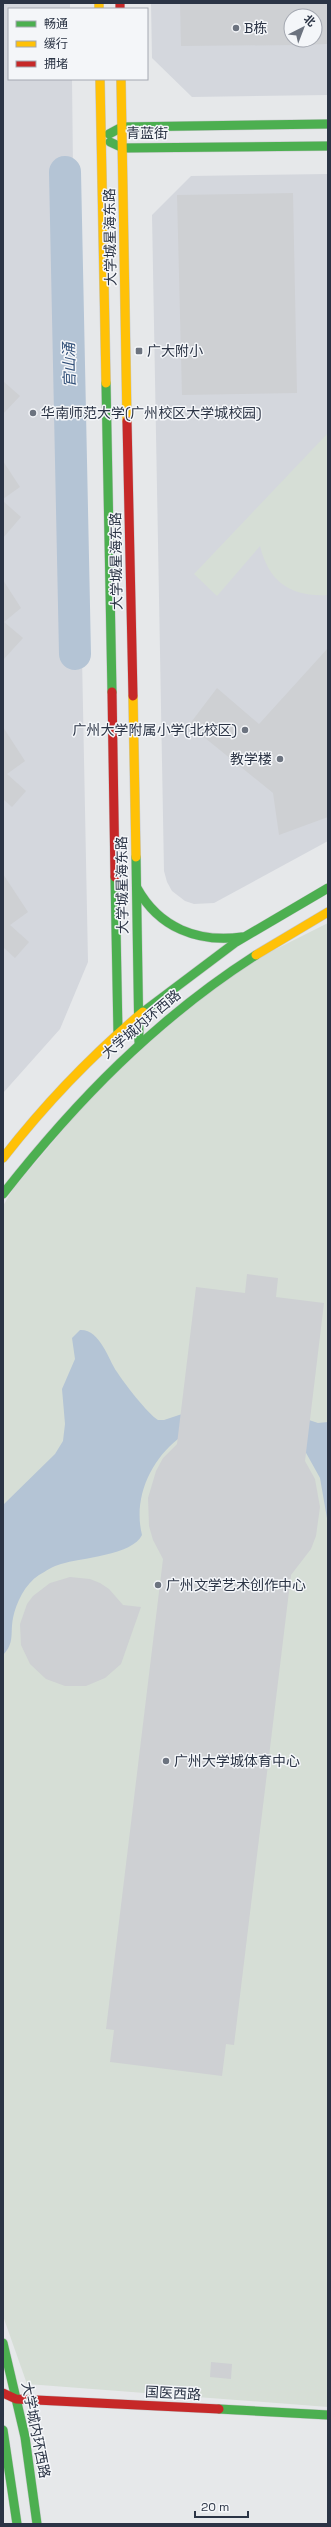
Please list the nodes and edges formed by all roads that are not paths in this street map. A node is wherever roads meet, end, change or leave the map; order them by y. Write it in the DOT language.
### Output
graph roads {
  1 [pos="100,80"];
  2 [pos="122,80"];
  3 [pos="328,124"];
  4 [pos="122,127"];
  5 [pos="101,138"];
  6 [pos="328,146"];
  7 [pos="123,148"];
  8 [pos="136,888"];
  9 [pos="328,888"];
  10 [pos="328,912"];
  11 [pos="243,937"];
  12 [pos="139,1015"];
  13 [pos="118,1032"];
  14 [pos="139,1042"];
  15 [pos="3,1158"];
  16 [pos="3,1194"];
  17 [pos="3,2343"];
  18 [pos="3,2393"];
  19 [pos="16,2400"];
  20 [pos="3,2407"];
  21 [pos="328,2415"];
  22 [pos="3,2430"];
  23 [pos="17,2524"];
  24 [pos="37,2524"];
  1 -- 5 [label="main road, 大学城星海东路"];
  2 -- 4 [label="main road, 大学城星海东路"];
  3 -- 4 [label="main road, 青蓝街"];
  4 -- 5 [label="main road, 青蓝街"];
  4 -- 7 [label="main road, 大学城星海东路"];
  5 -- 7 [label="main road, 青蓝街"];
  5 -- 13 [label="main road, 大学城星海东路"];
  6 -- 7 [label="main road, 青蓝街"];
  7 -- 8 [label="main road, 大学城星海东路"];
  8 -- 11 [label="main road"];
  8 -- 12 [label="main road, 大学城星海东路"];
  9 -- 11 [label="main road, 大学城内环西路"];
  10 -- 14 [label="main road, 大学城内环西路"];
  11 -- 12 [label="main road, 大学城内环西路"];
  12 -- 13 [label="main road, 大学城内环西路"];
  12 -- 14 [label="main road, 大学城星海东路"];
  13 -- 15 [label="main road, 大学城内环西路"];
  14 -- 16 [label="main road, 大学城内环西路"];
  17 -- 19 [label="main road, 大学城内环西路"];
  18 -- 19 [label="main road, 国医西路"];
  19 -- 20 [label="main road"];
  19 -- 21 [label="main road, 国医西路"];
  19 -- 24 [label="main road, 大学城内环西路"];
  22 -- 23 [label="main road"];
}
